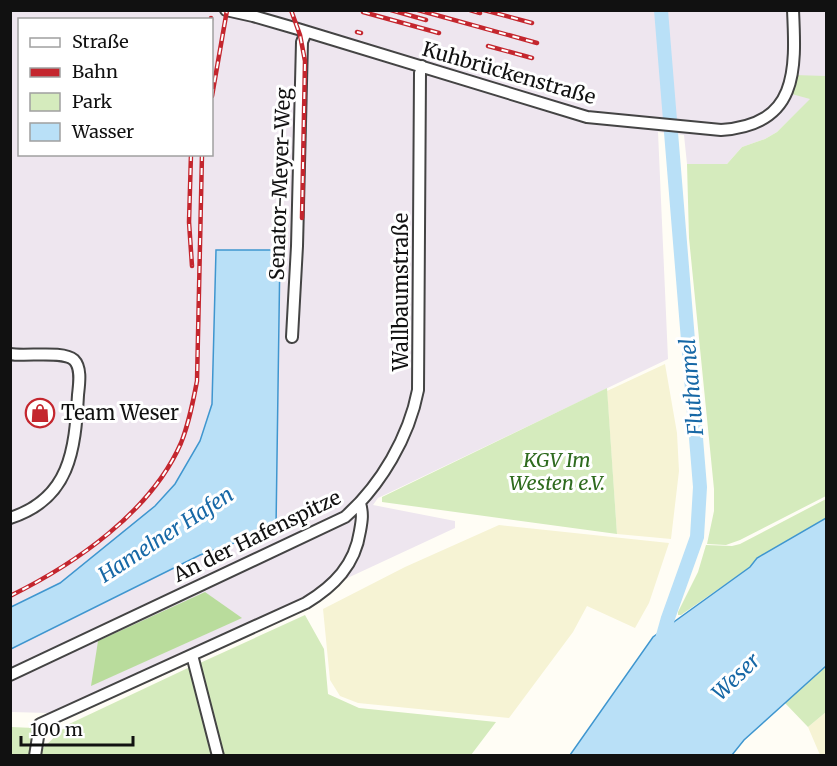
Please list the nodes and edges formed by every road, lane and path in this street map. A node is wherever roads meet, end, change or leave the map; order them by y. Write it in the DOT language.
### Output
graph roads {
  1 [pos="226,10"];
  2 [pos="793,10"];
  3 [pos="306,32"];
  4 [pos="422,66"];
  5 [pos="292,337"];
  6 [pos="10,354"];
  7 [pos="360,504"];
  8 [pos="10,518"];
  9 [pos="192,655"];
  10 [pos="10,675"];
  11 [pos="34,756"];
  12 [pos="218,756"];
  1 -- 3 [label="street, Kuhbrückenstraße"];
  2 -- 4 [label="street, Kuhbrückenstraße"];
  3 -- 4 [label="street, Kuhbrückenstraße"];
  3 -- 5 [label="street, Senator-Meyer-Weg"];
  4 -- 7 [label="street, Wallbaumstraße"];
  6 -- 8 [label="street"];
  7 -- 9 [label="street, An der Hafenspitze"];
  7 -- 10 [label="street, An der Hafenspitze"];
  9 -- 11 [label="street, An der Hafenspitze"];
  9 -- 12 [label="street"];
}
